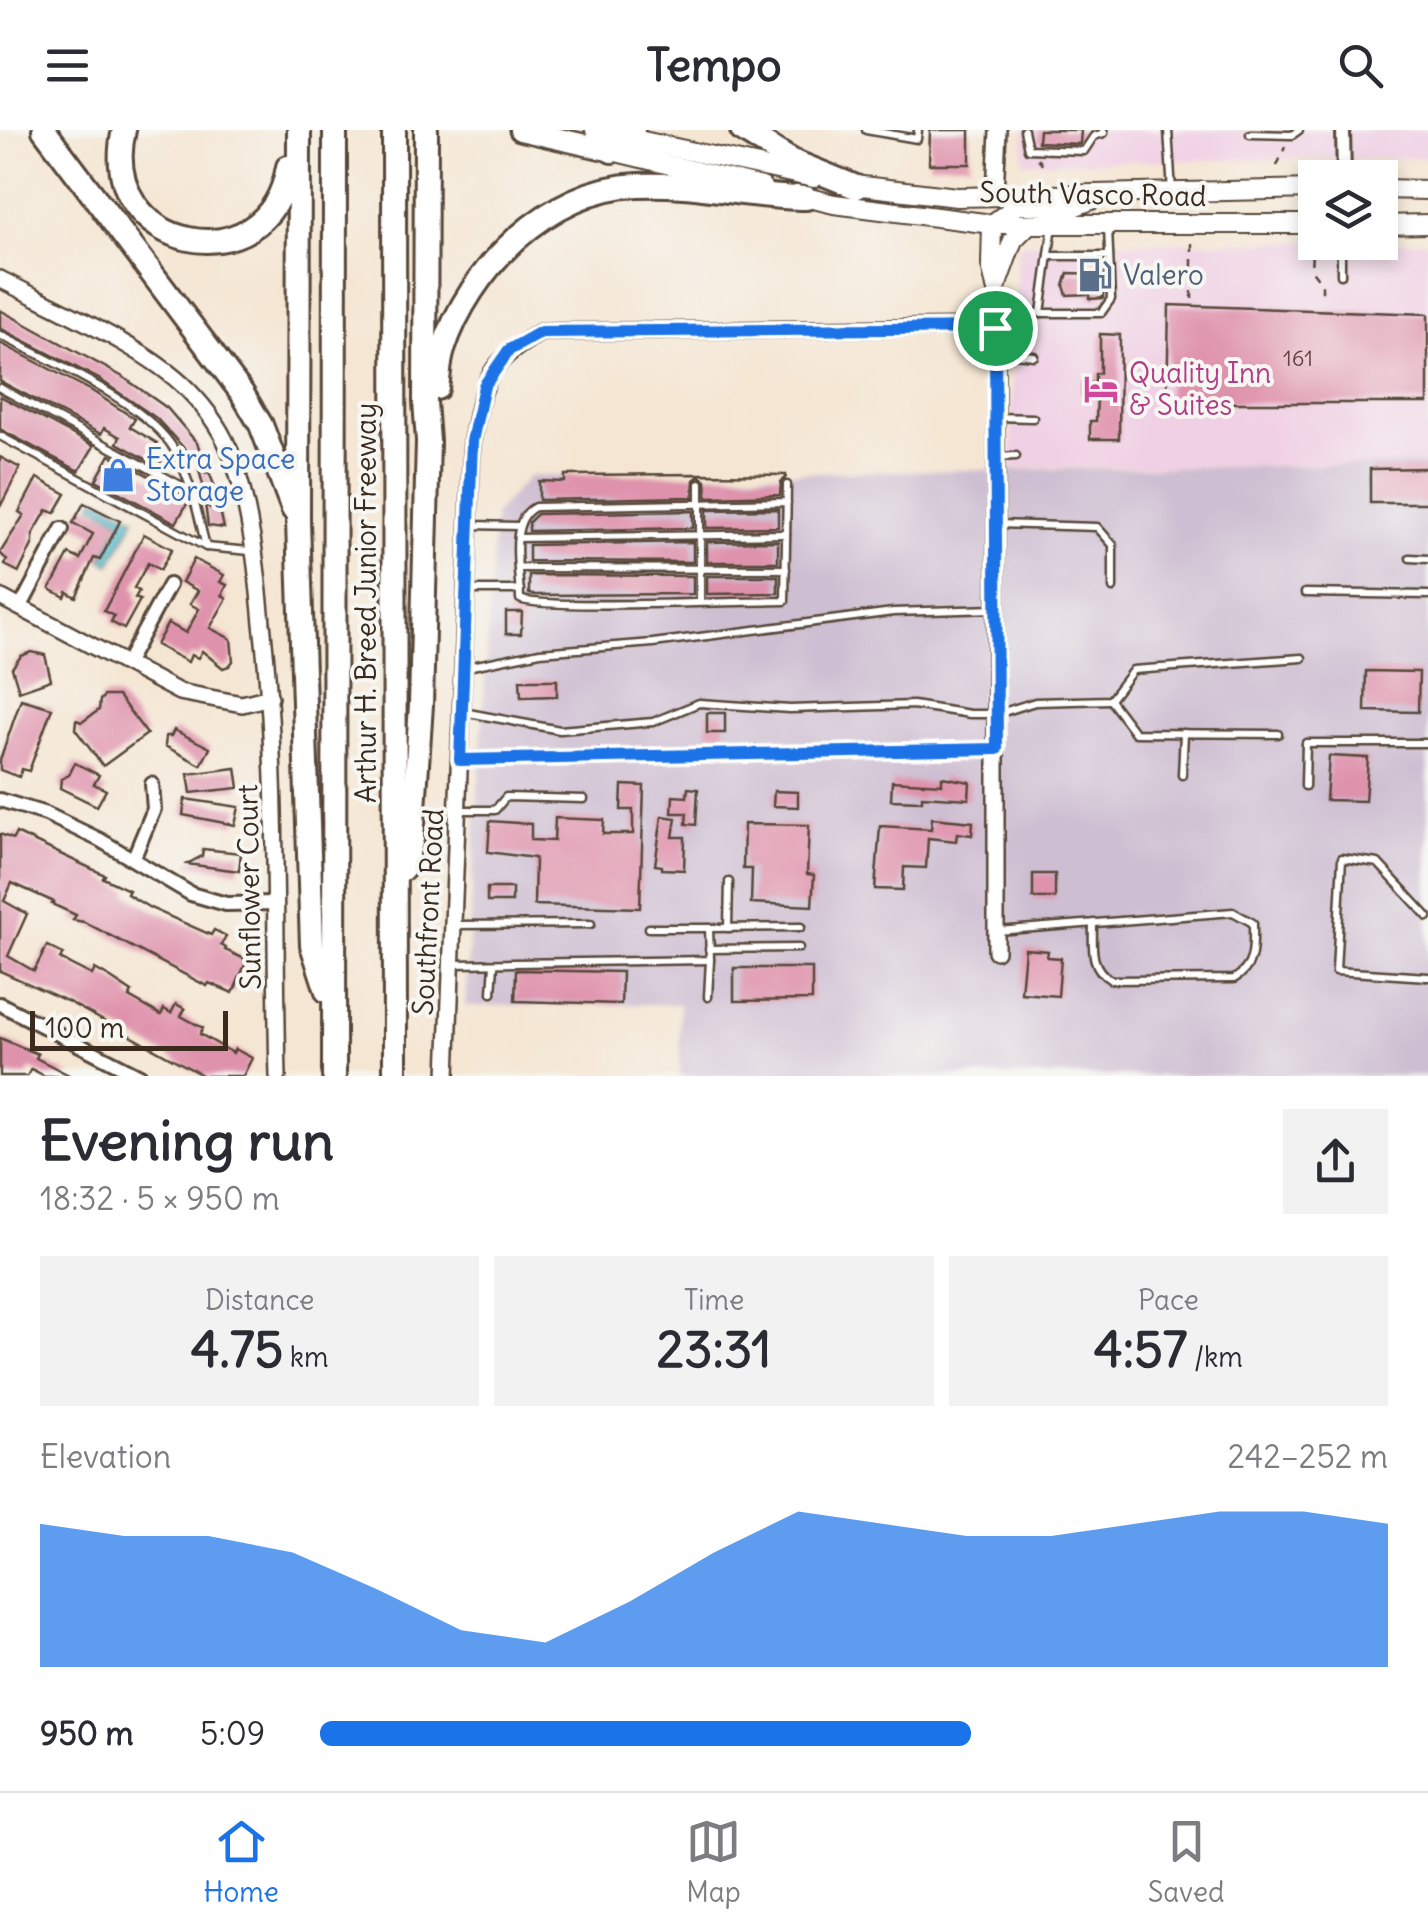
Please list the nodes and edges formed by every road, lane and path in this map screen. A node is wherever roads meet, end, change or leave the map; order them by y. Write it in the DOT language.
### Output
graph roads {
  1 [pos="44,130"];
  2 [pos="124,130"];
  3 [pos="335,130"];
  4 [pos="394,130"];
  5 [pos="426,130"];
  6 [pos="520,130"];
  7 [pos="596,130"];
  8 [pos="742,130"];
  9 [pos="866,130"];
  10 [pos="918,130"];
  11 [pos="998,130"];
  12 [pos="1024,130"];
  13 [pos="1168,130"];
  14 [pos="1299,130"];
  15 [pos="1343,130"];
  16 [pos="1103,132"];
  17 [pos="1250,134"];
  18 [pos="1284,134"];
  19 [pos="299,136"];
  20 [pos="625,139"];
  21 [pos="1344,160"];
  22 [pos="1277,166"];
  23 [pos="856,187"];
  24 [pos="1398,189"];
  25 [pos="1298,190"];
  26 [pos="1428,190"];
  27 [pos="1172,193"];
  28 [pos="995,194"];
  29 [pos="1103,194"];
  30 [pos="806,198"];
  31 [pos="961,219"];
  32 [pos="1108,222"];
  33 [pos="992,224"];
  34 [pos="1029,224"];
  35 [pos="1053,224"];
  36 [pos="1428,224"];
  37 [pos="1398,225"];
  38 [pos="1298,232"];
  39 [pos="1192,242"];
  40 [pos="1048,256"];
  41 [pos="1110,256"];
  42 [pos="1311,260"];
  43 [pos="1341,260"];
  44 [pos="1340,275"];
  45 [pos="0,278"];
  46 [pos="996,287"];
  47 [pos="1322,296"];
  48 [pos="1192,299"];
  49 [pos="1040,313"];
  50 [pos="995,320"];
  51 [pos="0,335"];
  52 [pos="995,352"];
  53 [pos="1034,356"];
  54 [pos="0,388"];
  55 [pos="996,417"];
  56 [pos="1033,418"];
  57 [pos="0,436"];
  58 [pos="428,441"];
  59 [pos="1016,456"];
  60 [pos="996,457"];
  61 [pos="700,483"];
  62 [pos="787,485"];
  63 [pos="193,492"];
  64 [pos="786,502"];
  65 [pos="700,504"];
  66 [pos="298,522"];
  67 [pos="996,524"];
  68 [pos="470,525"];
  69 [pos="518,526"];
  70 [pos="62,530"];
  71 [pos="786,534"];
  72 [pos="700,536"];
  73 [pos="518,538"];
  74 [pos="206,547"];
  75 [pos="255,552"];
  76 [pos="1410,558"];
  77 [pos="1428,559"];
  78 [pos="519,568"];
  79 [pos="700,568"];
  80 [pos="786,569"];
  81 [pos="168,585"];
  82 [pos="1113,588"];
  83 [pos="465,590"];
  84 [pos="520,590"];
  85 [pos="1305,592"];
  86 [pos="1428,595"];
  87 [pos="0,596"];
  88 [pos="700,602"];
  89 [pos="20,608"];
  90 [pos="996,608"];
  91 [pos="1302,658"];
  92 [pos="126,664"];
  93 [pos="463,668"];
  94 [pos="270,697"];
  95 [pos="1110,700"];
  96 [pos="462,712"];
  97 [pos="997,714"];
  98 [pos="1184,734"];
  99 [pos="1278,734"];
  100 [pos="1428,743"];
  101 [pos="997,749"];
  102 [pos="460,760"];
  103 [pos="1182,775"];
  104 [pos="152,784"];
  105 [pos="1306,786"];
  106 [pos="584,799"];
  107 [pos="0,800"];
  108 [pos="458,810"];
  109 [pos="134,857"];
  110 [pos="729,882"];
  111 [pos="396,892"];
  112 [pos="274,903"];
  113 [pos="1428,917"];
  114 [pos="1093,923"];
  115 [pos="591,924"];
  116 [pos="452,925"];
  117 [pos="801,926"];
  118 [pos="649,928"];
  119 [pos="709,928"];
  120 [pos="728,928"];
  121 [pos="996,930"];
  122 [pos="799,948"];
  123 [pos="710,950"];
  124 [pos="996,951"];
  125 [pos="710,960"];
  126 [pos="451,964"];
  127 [pos="494,964"];
  128 [pos="1428,978"];
  129 [pos="492,992"];
  130 [pos="708,998"];
  131 [pos="0,1004"];
  132 [pos="333,1008"];
  133 [pos="140,1076"];
  134 [pos="278,1076"];
  135 [pos="334,1076"];
  136 [pos="395,1076"];
  137 [pos="447,1076"];
  1 -- 66 [label="highway"];
  2 -- 19 [label="highway"];
  3 -- 132 [label="highway, Arthur H. Breed Junior Freeway"];
  4 -- 111 [label="highway, Arthur H. Breed Junior Freeway"];
  5 -- 58 [label="highway"];
  6 -- 20 [label="highway, South Vasco Road"];
  7 -- 20 [label="highway, South Vasco Road"];
  8 -- 23 [label="highway"];
  9 -- 10 [label="lane"];
  11 -- 28 [label="street"];
  12 -- 16 [label="lane"];
  13 -- 27 [label="lane"];
  14 -- 18 [label="lane"];
  15 -- 21 [label="street"];
  17 -- 18 [label="lane"];
  18 -- 22 [label="path"];
  19 -- 66 [label="highway"];
  20 -- 23 [label="main road, South Vasco Road"];
  20 -- 30 [label="main road, South Vasco Road"];
  23 -- 28 [label="main road, South Vasco Road"];
  24 -- 26 [label="main road"];
  25 -- 27 [label="main road, South Vasco Road"];
  27 -- 29 [label="main road, South Vasco Road"];
  28 -- 29 [label="main road, South Vasco Road"];
  28 -- 31 [label="main road"];
  29 -- 33 [label="main road"];
  30 -- 31 [label="main road, South Vasco Road"];
  30 -- 58 [label="highway"];
  31 -- 33 [label="main road, South Vasco Road"];
  32 -- 35 [label="main road, South Vasco Road"];
  32 -- 38 [label="main road, South Vasco Road"];
  32 -- 41 [label="lane"];
  33 -- 34 [label="main road, South Vasco Road"];
  33 -- 46 [label="main road"];
  34 -- 35 [label="main road, South Vasco Road"];
  34 -- 46 [label="main road"];
  35 -- 40 [label="lane"];
  36 -- 37 [label="main road"];
  39 -- 48 [label="path"];
  40 -- 41 [label="lane"];
  40 -- 49 [label="lane"];
  41 -- 49 [label="lane"];
  42 -- 47 [label="path"];
  43 -- 44 [label="lane"];
  45 -- 75 [label="street, Sunflower Court"];
  46 -- 50 [label="street"];
  49 -- 50 [label="lane"];
  50 -- 52 [label="street"];
  50 -- 68 [label="street, Southfront Road"];
  51 -- 63 [label="lane"];
  52 -- 53 [label="lane"];
  52 -- 55 [label="street"];
  54 -- 63 [label="lane"];
  55 -- 56 [label="lane"];
  55 -- 60 [label="street"];
  57 -- 74 [label="lane"];
  58 -- 111 [label="highway"];
  59 -- 60 [label="lane"];
  60 -- 67 [label="street"];
  61 -- 65 [label="lane"];
  62 -- 64 [label="lane"];
  63 -- 74 [label="lane"];
  64 -- 65 [label="lane"];
  64 -- 71 [label="lane"];
  65 -- 69 [label="lane"];
  65 -- 72 [label="lane"];
  66 -- 132 [label="highway"];
  67 -- 82 [label="lane"];
  67 -- 90 [label="street"];
  68 -- 69 [label="lane"];
  68 -- 83 [label="street, Southfront Road"];
  69 -- 73 [label="lane"];
  70 -- 89 [label="street"];
  71 -- 72 [label="lane"];
  71 -- 80 [label="lane"];
  72 -- 73 [label="lane"];
  72 -- 79 [label="lane"];
  73 -- 78 [label="lane"];
  74 -- 75 [label="lane"];
  75 -- 94 [label="street, Sunflower Court"];
  76 -- 77 [label="lane"];
  78 -- 79 [label="lane"];
  78 -- 84 [label="lane"];
  79 -- 80 [label="lane"];
  79 -- 88 [label="lane"];
  80 -- 88 [label="lane"];
  81 -- 92 [label="street"];
  83 -- 84 [label="lane"];
  83 -- 93 [label="street, Southfront Road"];
  84 -- 88 [label="lane"];
  85 -- 86 [label="lane"];
  87 -- 89 [label="street"];
  89 -- 92 [label="street"];
  90 -- 93 [label="lane"];
  90 -- 97 [label="street"];
  91 -- 95 [label="lane"];
  92 -- 94 [label="street"];
  93 -- 96 [label="street, Southfront Road"];
  94 -- 112 [label="street, Sunflower Court"];
  95 -- 97 [label="lane"];
  95 -- 98 [label="lane"];
  96 -- 97 [label="lane"];
  96 -- 102 [label="street, Southfront Road"];
  97 -- 101 [label="street"];
  98 -- 99 [label="lane"];
  98 -- 103 [label="lane"];
  100 -- 105 [label="lane"];
  101 -- 102 [label="street"];
  101 -- 121 [label="street"];
  102 -- 108 [label="street, Southfront Road"];
  104 -- 109 [label="street"];
  106 -- 108 [label="lane"];
  107 -- 109 [label="street"];
  108 -- 116 [label="street, Southfront Road"];
  109 -- 112 [label="street"];
  110 -- 120 [label="lane"];
  111 -- 136 [label="highway, Arthur H. Breed Junior Freeway"];
  112 -- 134 [label="street, Sunflower Court"];
  113 -- 128 [label="lane"];
  114 -- 114 [label="lane"];
  114 -- 121 [label="lane"];
  115 -- 116 [label="lane"];
  116 -- 126 [label="street, Southfront Road"];
  117 -- 120 [label="lane"];
  118 -- 119 [label="lane"];
  119 -- 120 [label="lane"];
  119 -- 123 [label="lane"];
  121 -- 124 [label="street"];
  122 -- 123 [label="lane"];
  123 -- 125 [label="lane"];
  125 -- 127 [label="lane"];
  125 -- 130 [label="lane"];
  126 -- 127 [label="lane"];
  126 -- 137 [label="street, Southfront Road"];
  127 -- 129 [label="lane"];
  131 -- 133 [label="street"];
  132 -- 135 [label="highway, Arthur H. Breed Junior Freeway"];
}
